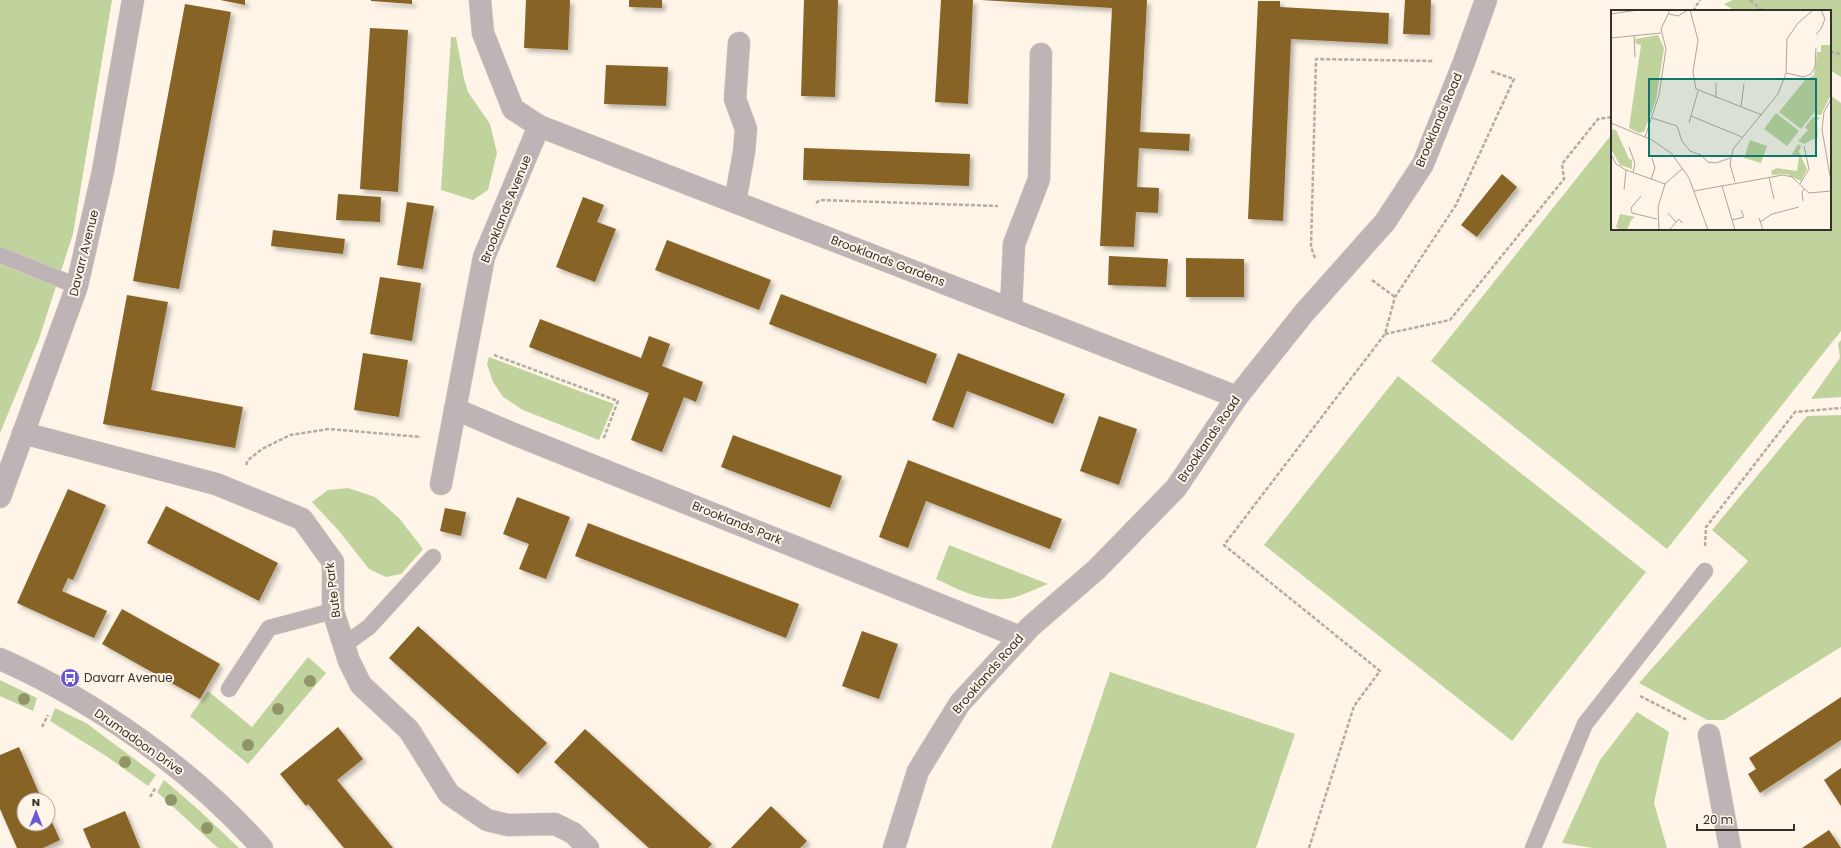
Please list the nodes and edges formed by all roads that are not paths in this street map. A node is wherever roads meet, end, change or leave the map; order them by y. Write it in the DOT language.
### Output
graph roads {
  1 [pos="132,0"];
  2 [pos="480,0"];
  3 [pos="1486,0"];
  4 [pos="739,42"];
  5 [pos="1041,54"];
  6 [pos="539,126"];
  7 [pos="735,202"];
  8 [pos="0,255"];
  9 [pos="78,286"];
  10 [pos="1011,309"];
  11 [pos="1237,397"];
  12 [pos="455,409"];
  13 [pos="23,432"];
  14 [pos="441,484"];
  15 [pos="0,497"];
  16 [pos="433,557"];
  17 [pos="1705,571"];
  18 [pos="334,611"];
  19 [pos="1020,637"];
  20 [pos="344,645"];
  21 [pos="0,658"];
  22 [pos="229,689"];
  23 [pos="1709,735"];
  24 [pos="262,848"];
  25 [pos="588,848"];
  26 [pos="894,848"];
  27 [pos="1533,848"];
  28 [pos="1730,848"];
  1 -- 9 [label="street, Davarr Avenue"];
  2 -- 6 [label="street"];
  3 -- 11 [label="street, Brooklands Road"];
  4 -- 7 [label="street"];
  5 -- 10 [label="street"];
  6 -- 7 [label="street, Brooklands Gardens"];
  6 -- 12 [label="street, Brooklands Avenue"];
  7 -- 10 [label="street, Brooklands Gardens"];
  8 -- 9 [label="lane"];
  9 -- 13 [label="street, Davarr Avenue"];
  10 -- 11 [label="street, Brooklands Gardens"];
  11 -- 19 [label="street, Brooklands Road"];
  12 -- 14 [label="street, Brooklands Avenue"];
  12 -- 19 [label="street, Brooklands Park"];
  13 -- 15 [label="street, Davarr Avenue"];
  13 -- 18 [label="street, Bute Park"];
  16 -- 20 [label="lane"];
  17 -- 27 [label="lane"];
  18 -- 20 [label="street, Bute Park"];
  18 -- 22 [label="lane"];
  19 -- 26 [label="street, Brooklands Road"];
  20 -- 25 [label="street, Bute Park"];
  21 -- 24 [label="street, Drumadoon Drive"];
  23 -- 28 [label="street"];
}
